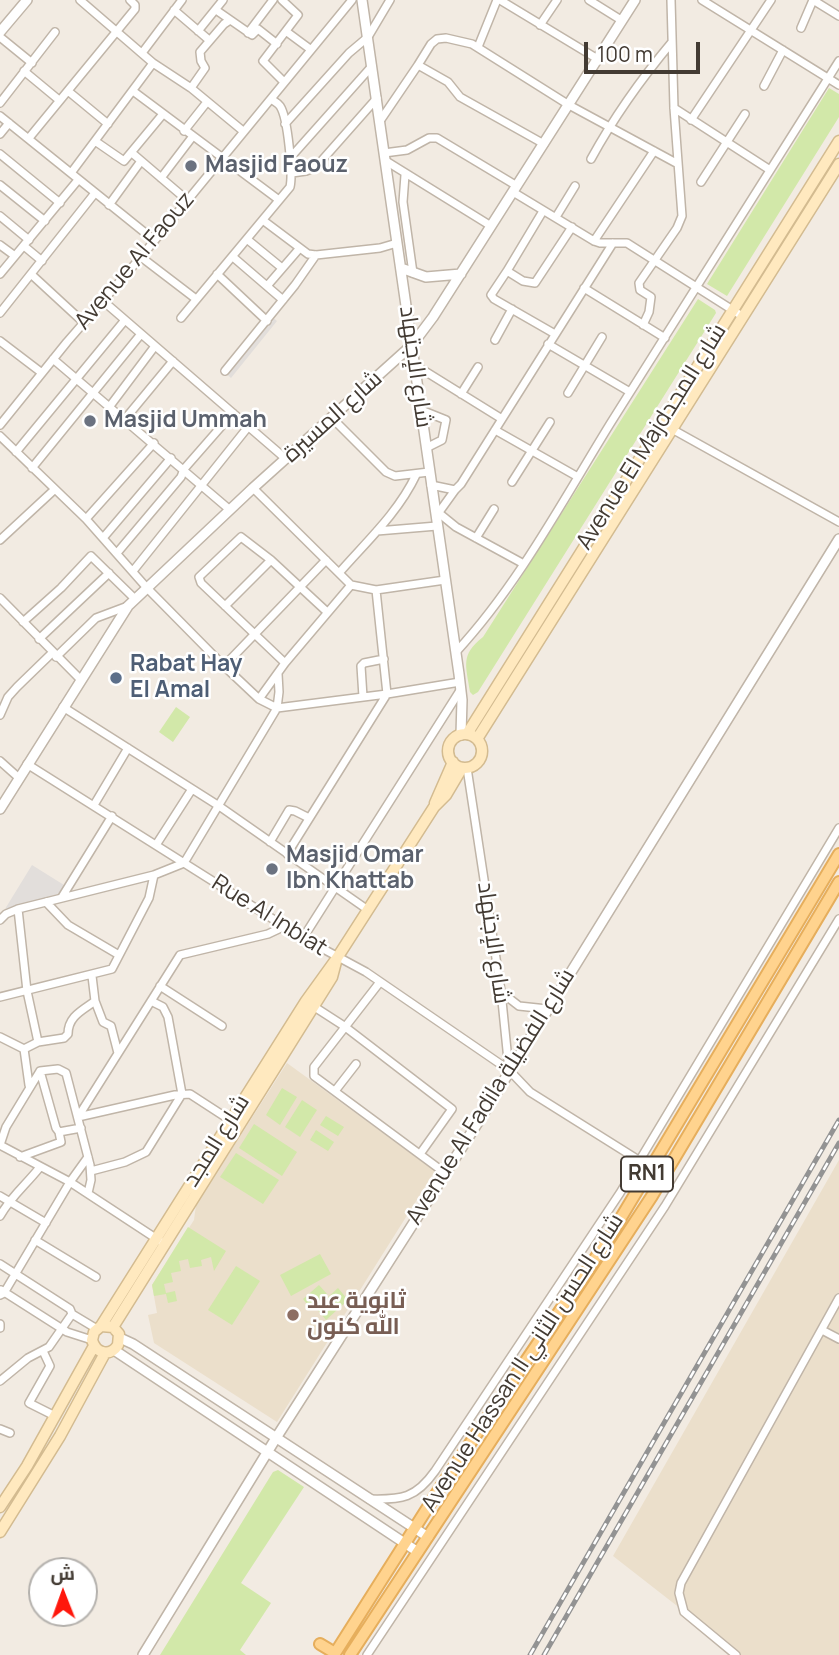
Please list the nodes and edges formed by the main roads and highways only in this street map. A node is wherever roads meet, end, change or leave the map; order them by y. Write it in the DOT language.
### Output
graph roads {
  1 [pos="839,141"];
  2 [pos="839,164"];
  3 [pos="696,368"];
  4 [pos="706,373"];
  5 [pos="468,736"];
  6 [pos="460,766"];
  7 [pos="839,854"];
  8 [pos="839,881"];
  9 [pos="337,958"];
  10 [pos="648,1148"];
  11 [pos="659,1154"];
  12 [pos="620,1193"];
  13 [pos="631,1199"];
  14 [pos="606,1215"];
  15 [pos="617,1222"];
  16 [pos="159,1240"];
  17 [pos="99,1327"];
  18 [pos="113,1327"];
  19 [pos="93,1343"];
  20 [pos="109,1352"];
  21 [pos="0,1507"];
  22 [pos="0,1532"];
  23 [pos="320,1644"];
  24 [pos="334,1654"];
  25 [pos="350,1655"];
  1 -- 3 [label="main road, Avenue El Majdشارع المجد"];
  2 -- 4 [label="main road, Avenue El Majdشارع المجد"];
  3 -- 4 [label="main road"];
  3 -- 5 [label="main road, Avenue El Majdشارع المجد"];
  4 -- 5 [label="main road, Avenue El Majdشارع المجد"];
  5 -- 6 [label="main road, شارع المجد"];
  5 -- 6 [label="main road, شارع المجد"];
  6 -- 9 [label="main road, شارع المجد"];
  7 -- 11 [label="main road, Avenue Hassan II شارع الحسن الثاني / RN1"];
  8 -- 25 [label="main road, Avenue Hassan II شارع الحسن الثاني / RN1"];
  9 -- 16 [label="main road, شارع المجد"];
  9 -- 16 [label="main road, شارع المجد"];
  10 -- 11 [label="main road"];
  11 -- 13 [label="main road, Avenue Hassan II شارع الحسن الثاني / RN1"];
  12 -- 13 [label="main road"];
  13 -- 15 [label="main road, Avenue Hassan II شارع الحسن الثاني / RN1"];
  14 -- 15 [label="main road"];
  15 -- 24 [label="main road, Avenue Hassan II شارع الحسن الثاني / RN1"];
  16 -- 17 [label="main road, شارع المجد"];
  16 -- 18 [label="main road, شارع المجد"];
  17 -- 18 [label="main road"];
  17 -- 19 [label="main road, شارع المجد"];
  18 -- 20 [label="main road"];
  19 -- 20 [label="main road"];
  19 -- 21 [label="main road"];
  20 -- 22 [label="main road"];
  23 -- 24 [label="main road"];
}
